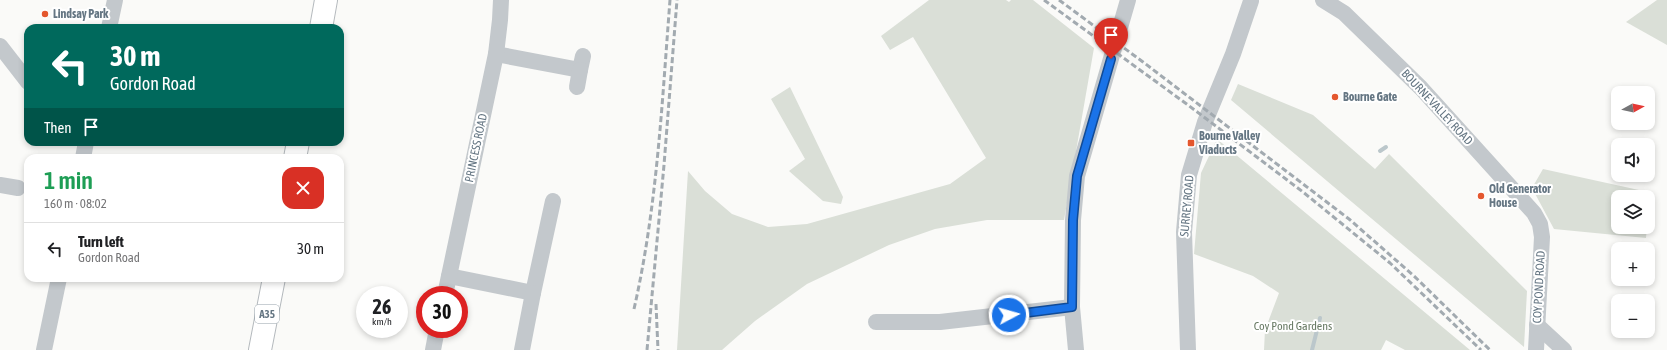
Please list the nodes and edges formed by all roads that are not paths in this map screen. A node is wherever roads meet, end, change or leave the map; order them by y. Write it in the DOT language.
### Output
graph roads {
  1 [pos="115,0"];
  2 [pos="326,0"];
  3 [pos="500,0"];
  4 [pos="1128,0"];
  5 [pos="1255,0"];
  6 [pos="1323,0"];
  7 [pos="110,24"];
  8 [pos="321,24"];
  9 [pos="0,46"];
  10 [pos="496,54"];
  11 [pos="24,77"];
  12 [pos="577,87"];
  13 [pos="0,185"];
  14 [pos="18,188"];
  15 [pos="552,201"];
  16 [pos="1540,224"];
  17 [pos="449,276"];
  18 [pos="57,282"];
  19 [pos="273,282"];
  20 [pos="447,286"];
  21 [pos="533,293"];
  22 [pos="1072,307"];
  23 [pos="876,322"];
  24 [pos="1537,325"];
  25 [pos="435,338"];
  26 [pos="44,350"];
  27 [pos="260,350"];
  28 [pos="432,350"];
  29 [pos="522,350"];
  30 [pos="1076,350"];
  31 [pos="1188,350"];
  32 [pos="1536,350"];
  33 [pos="1564,350"];
  1 -- 7 [label="street"];
  2 -- 8 [label="highway"];
  3 -- 10 [label="street, PRINCESS ROAD"];
  4 -- 22 [label="street"];
  5 -- 31 [label="street, SURREY ROAD"];
  6 -- 16 [label="street, BOURNE VALLEY ROAD"];
  9 -- 11 [label="street"];
  10 -- 12 [label="street"];
  10 -- 17 [label="street, PRINCESS ROAD"];
  13 -- 14 [label="street"];
  15 -- 21 [label="street"];
  16 -- 24 [label="street, COY POND ROAD"];
  17 -- 20 [label="street, PRINCESS ROAD"];
  17 -- 21 [label="street"];
  18 -- 26 [label="street"];
  19 -- 27 [label="highway, A35"];
  21 -- 29 [label="street"];
  22 -- 23 [label="street"];
  22 -- 30 [label="street"];
  24 -- 32 [label="street, COY POND ROAD"];
  24 -- 33 [label="street"];
  25 -- 28 [label="street"];
}
